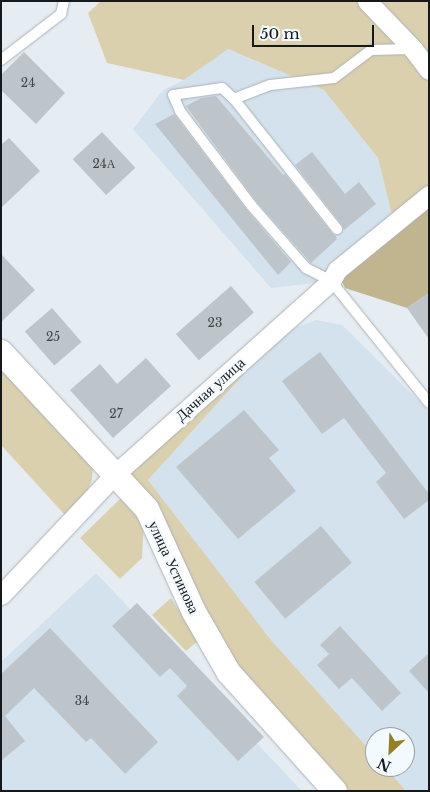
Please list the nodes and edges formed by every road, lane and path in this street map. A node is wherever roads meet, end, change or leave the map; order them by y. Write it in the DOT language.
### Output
graph roads {
  1 [pos="64,1"];
  2 [pos="367,1"];
  3 [pos="413,49"];
  4 [pos="1,60"];
  5 [pos="429,70"];
  6 [pos="234,99"];
  7 [pos="429,194"];
  8 [pos="337,229"];
  9 [pos="331,281"];
  10 [pos="1,352"];
  11 [pos="429,403"];
  12 [pos="114,475"];
  13 [pos="1,595"];
  14 [pos="335,791"];
  1 -- 4 [label="lane"];
  2 -- 3 [label="street"];
  3 -- 5 [label="street"];
  3 -- 6 [label="lane"];
  6 -- 8 [label="lane"];
  6 -- 9 [label="lane"];
  7 -- 9 [label="street, Дачная улица"];
  9 -- 11 [label="lane"];
  9 -- 12 [label="street, Дачная улица"];
  10 -- 12 [label="street, улица Устинова"];
  12 -- 13 [label="street, Дачная улица"];
  12 -- 14 [label="street, улица Устинова"];
}
